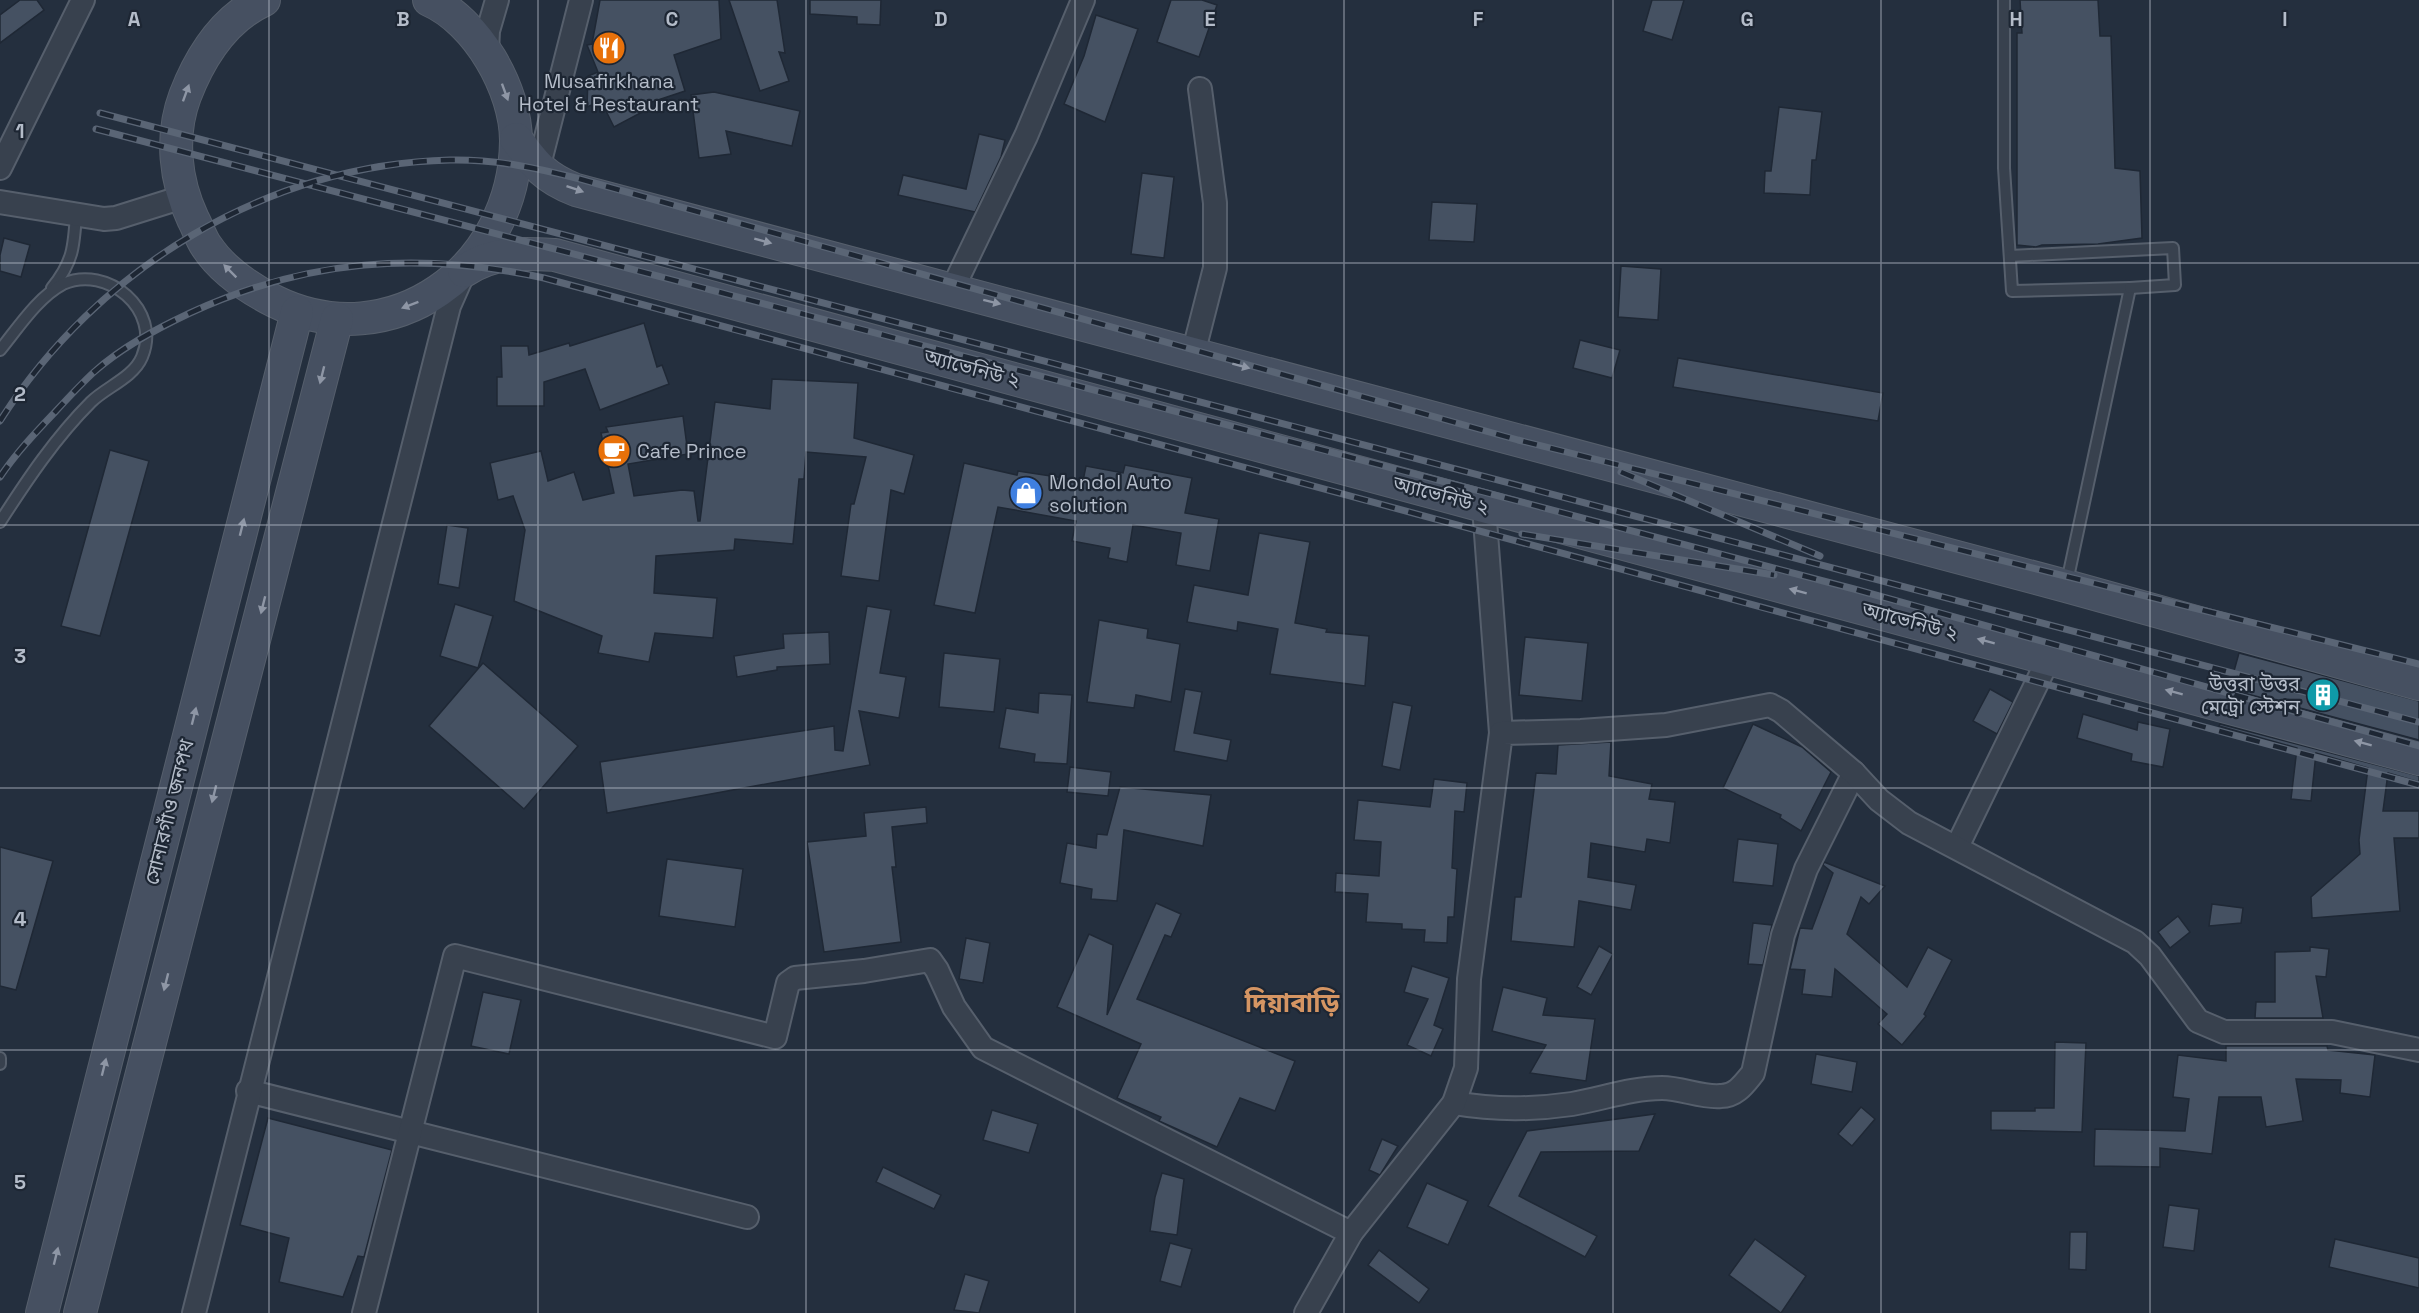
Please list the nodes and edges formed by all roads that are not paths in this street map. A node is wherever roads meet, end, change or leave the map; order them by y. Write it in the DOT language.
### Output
graph roads {
  1 [pos="83,0"];
  2 [pos="497,0"];
  3 [pos="581,0"];
  4 [pos="1083,0"];
  5 [pos="2004,0"];
  6 [pos="434,1"];
  7 [pos="252,2"];
  8 [pos="487,51"];
  9 [pos="1200,89"];
  10 [pos="516,139"];
  11 [pos="0,168"];
  12 [pos="538,169"];
  13 [pos="183,197"];
  14 [pos="0,202"];
  15 [pos="76,214"];
  16 [pos="2010,256"];
  17 [pos="464,271"];
  18 [pos="2130,288"];
  19 [pos="951,292"];
  20 [pos="47,296"];
  21 [pos="297,312"];
  22 [pos="337,319"];
  23 [pos="0,350"];
  24 [pos="1193,354"];
  25 [pos="1484,507"];
  26 [pos="0,522"];
  27 [pos="2066,586"];
  28 [pos="2049,658"];
  29 [pos="2419,684"];
  30 [pos="1501,733"];
  31 [pos="2419,759"];
  32 [pos="1854,773"];
  33 [pos="1957,848"];
  34 [pos="2419,1050"];
  35 [pos="0,1058"];
  36 [pos="0,1064"];
  37 [pos="248,1091"];
  38 [pos="1454,1103"];
  39 [pos="411,1132"];
  40 [pos="747,1217"];
  41 [pos="1351,1233"];
  42 [pos="42,1313"];
  43 [pos="80,1313"];
  44 [pos="194,1313"];
  45 [pos="364,1313"];
  46 [pos="1306,1313"];
  1 -- 11 [label="street"];
  2 -- 8 [label="street"];
  3 -- 12 [label="street"];
  4 -- 19 [label="street"];
  5 -- 16 [label="lane"];
  6 -- 8 [label="main road"];
  13 -- 7 [label="main road, one-way"];
  8 -- 10 [label="main road, one-way"];
  9 -- 24 [label="street"];
  10 -- 12 [label="main road"];
  10 -- 17 [label="main road"];
  12 -- 19 [label="main road, one-way"];
  13 -- 15 [label="street"];
  21 -- 13 [label="main road, one-way"];
  14 -- 15 [label="street"];
  15 -- 20 [label="lane"];
  16 -- 18 [label="lane"];
  16 -- 18 [label="lane"];
  17 -- 22 [label="main road, one-way"];
  17 -- 25 [label="main road, অ্যাভেনিউ ২"];
  17 -- 37 [label="street"];
  18 -- 27 [label="lane"];
  19 -- 24 [label="main road, one-way"];
  20 -- 23 [label="lane"];
  20 -- 26 [label="lane"];
  21 -- 22 [label="main road"];
  42 -- 21 [label="main road, সোনারগাঁও জনপথ, one-way"];
  22 -- 43 [label="main road, সোনারগাঁও জনপথ, one-way"];
  24 -- 27 [label="main road, one-way"];
  28 -- 25 [label="main road, অ্যাভেনিউ ২, one-way"];
  25 -- 30 [label="street"];
  27 -- 29 [label="main road"];
  31 -- 28 [label="main road, অ্যাভেনিউ ২, one-way"];
  28 -- 33 [label="street"];
  30 -- 32 [label="street"];
  30 -- 38 [label="street"];
  32 -- 33 [label="street"];
  32 -- 38 [label="street"];
  33 -- 34 [label="street"];
  35 -- 36 [label="lane"];
  37 -- 39 [label="street"];
  37 -- 44 [label="street"];
  38 -- 41 [label="street"];
  39 -- 40 [label="street"];
  39 -- 41 [label="street"];
  39 -- 45 [label="street"];
  41 -- 46 [label="street"];
}
